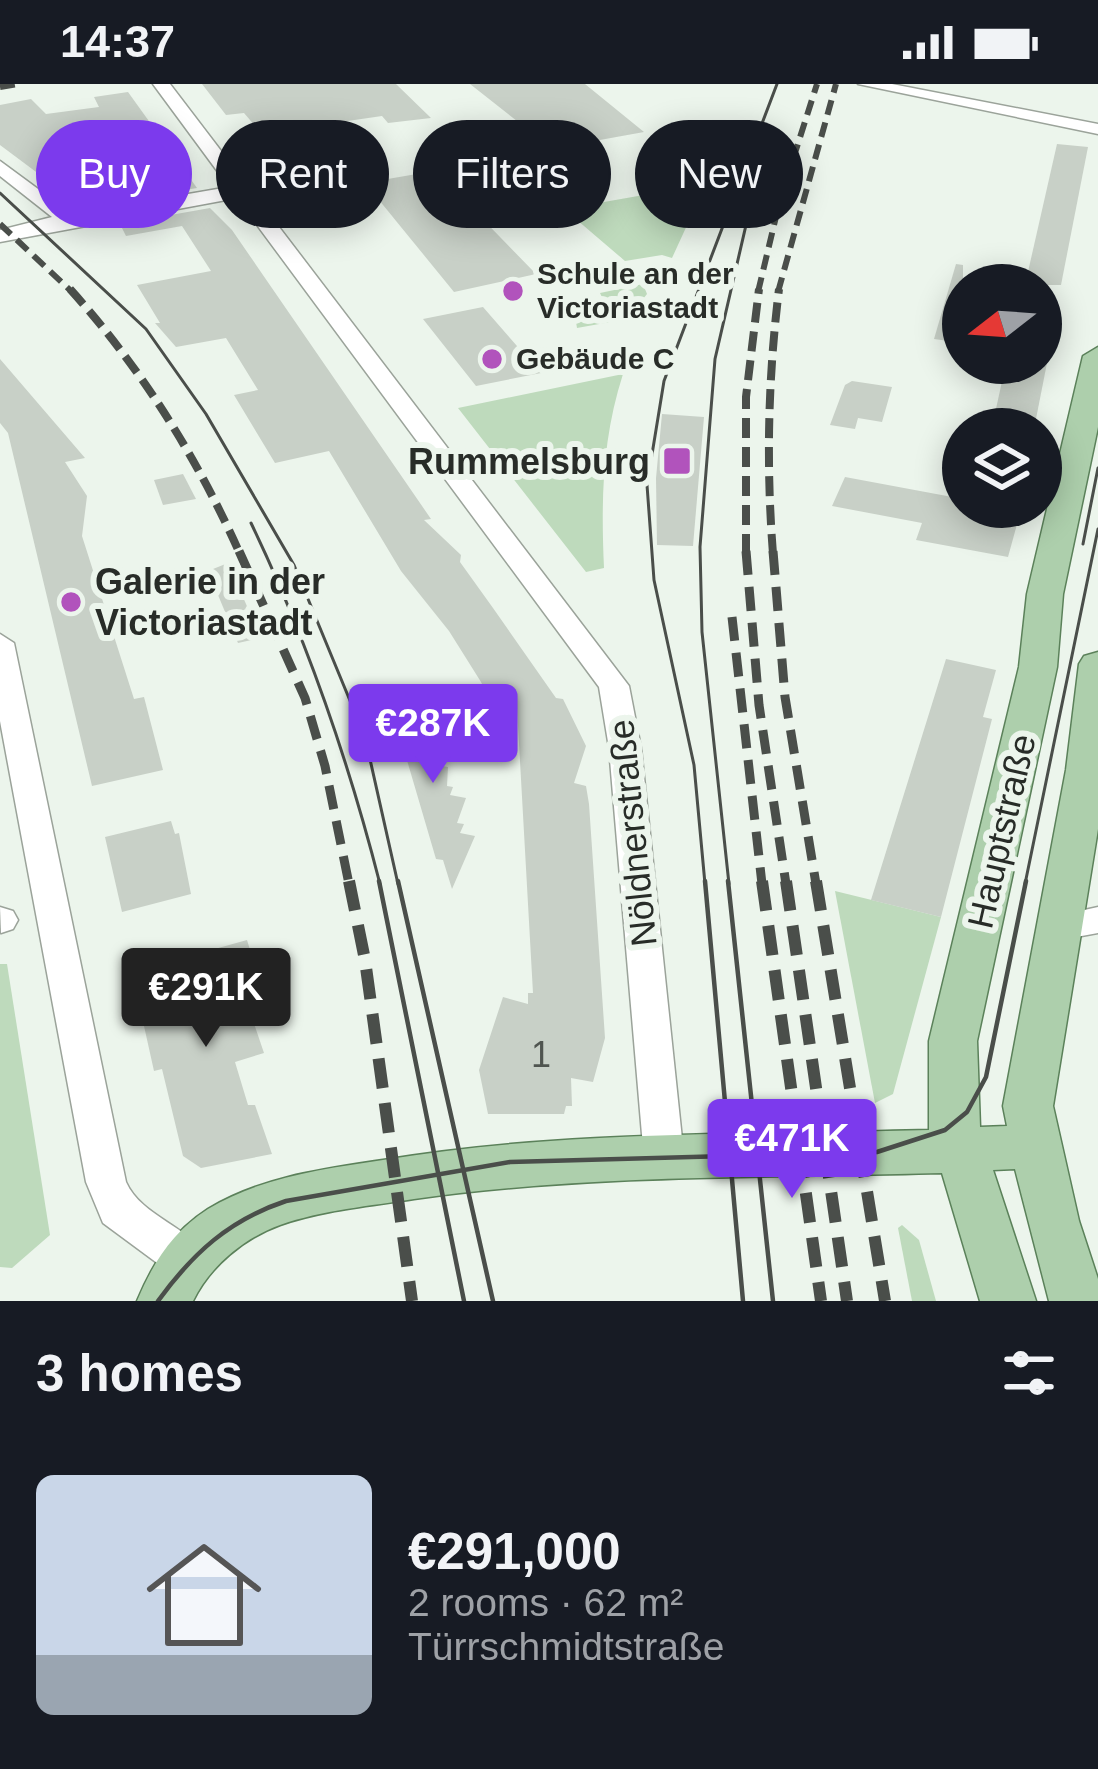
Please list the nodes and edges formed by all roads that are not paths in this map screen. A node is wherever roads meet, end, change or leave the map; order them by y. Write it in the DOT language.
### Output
graph roads {
  1 [pos="161,84"];
  2 [pos="866,84"];
  3 [pos="896,84"];
  4 [pos="950,99"];
  5 [pos="1098,129"];
  6 [pos="216,158"];
  7 [pos="0,167"];
  8 [pos="36,202"];
  9 [pos="36,227"];
  10 [pos="269,228"];
  11 [pos="0,236"];
  12 [pos="1098,356"];
  13 [pos="0,644"];
  14 [pos="1098,664"];
  15 [pos="1079,923"];
  16 [pos="1034,1146"];
  17 [pos="960,1152"];
  18 [pos="664,1158"];
  19 [pos="176,1281"];
  20 [pos="1008,1301"];
  21 [pos="1077,1301"];
  1 -- 6 [label="street, Nöldnerstraße"];
  2 -- 4 [label="street"];
  3 -- 4 [label="street"];
  4 -- 5 [label="street"];
  7 -- 8 [label="street"];
  9 -- 11 [label="street"];
  10 -- 18 [label="street, Nöldnerstraße"];
  12 -- 17 [label="main road, Hauptstraße"];
  13 -- 19 [label="street"];
  14 -- 15 [label="main road, Hauptstraße"];
  15 -- 16 [label="main road, Hauptstraße"];
  16 -- 17 [label="main road"];
  16 -- 21 [label="main road, Hauptstraße"];
  17 -- 18 [label="main road"];
  17 -- 20 [label="main road, Hauptstraße"];
  18 -- 19 [label="main road"];
}
